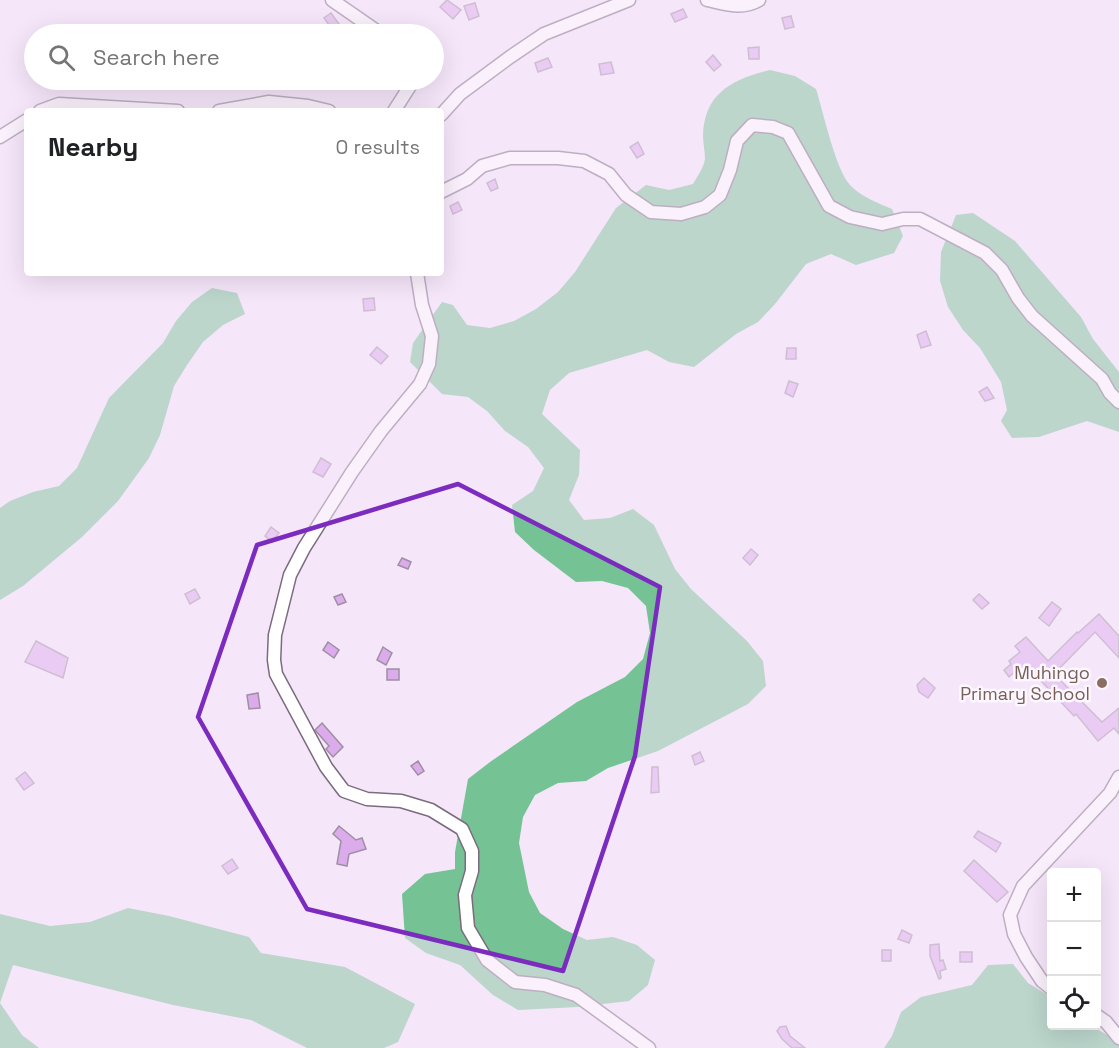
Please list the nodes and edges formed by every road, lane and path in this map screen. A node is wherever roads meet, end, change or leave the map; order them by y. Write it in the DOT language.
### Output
graph roads {
  1 [pos="332,0"];
  2 [pos="629,0"];
  3 [pos="707,0"];
  4 [pos="759,0"];
  5 [pos="367,24"];
  6 [pos="407,90"];
  7 [pos="48,108"];
  8 [pos="127,108"];
  9 [pos="236,108"];
  10 [pos="316,108"];
  11 [pos="396,108"];
  12 [pos="444,113"];
  13 [pos="24,122"];
  14 [pos="0,137"];
  15 [pos="444,190"];
  16 [pos="417,276"];
  17 [pos="1119,402"];
  18 [pos="1119,777"];
  19 [pos="1047,984"];
  20 [pos="1101,1018"];
  21 [pos="1119,1038"];
  22 [pos="649,1048"];
  1 -- 5 [label="street"];
  2 -- 12 [label="street"];
  3 -- 4 [label="street"];
  6 -- 11 [label="street"];
  7 -- 8 [label="street"];
  9 -- 10 [label="street"];
  13 -- 14 [label="street"];
  15 -- 17 [label="street"];
  16 -- 22 [label="street"];
  18 -- 19 [label="street"];
  20 -- 21 [label="street"];
}
